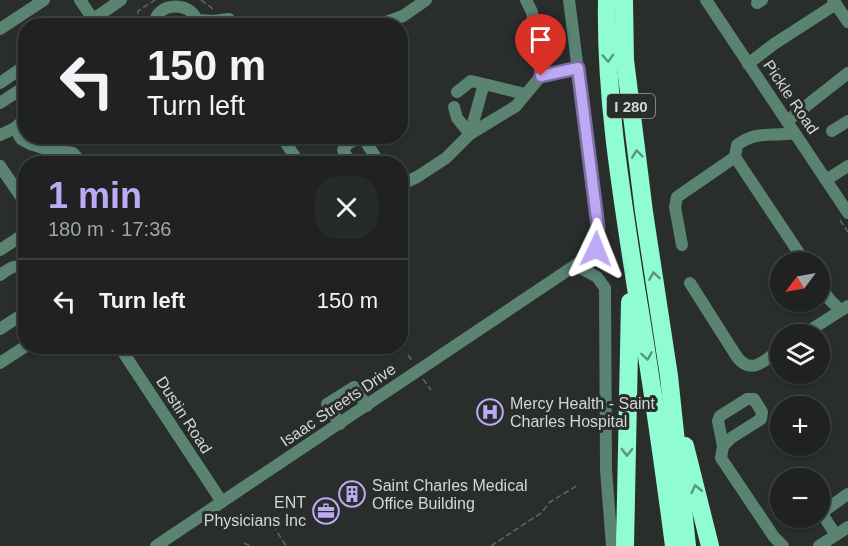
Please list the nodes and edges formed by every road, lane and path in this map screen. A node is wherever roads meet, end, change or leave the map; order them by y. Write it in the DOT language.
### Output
graph roads {
  1 [pos="44,0"];
  2 [pos="80,0"];
  3 [pos="121,0"];
  4 [pos="155,0"];
  5 [pos="426,0"];
  6 [pos="526,0"];
  7 [pos="568,0"];
  8 [pos="607,0"];
  9 [pos="624,0"];
  10 [pos="706,0"];
  11 [pos="168,1"];
  12 [pos="194,2"];
  13 [pos="835,2"];
  14 [pos="89,18"];
  15 [pos="98,18"];
  16 [pos="136,18"];
  17 [pos="157,18"];
  18 [pos="200,18"];
  19 [pos="204,18"];
  20 [pos="397,18"];
  21 [pos="848,22"];
  22 [pos="0,29"];
  23 [pos="748,64"];
  24 [pos="578,68"];
  25 [pos="18,70"];
  26 [pos="848,73"];
  27 [pos="541,76"];
  28 [pos="0,82"];
  29 [pos="488,85"];
  30 [pos="18,92"];
  31 [pos="457,92"];
  32 [pos="525,94"];
  33 [pos="0,104"];
  34 [pos="454,107"];
  35 [pos="787,121"];
  36 [pos="848,121"];
  37 [pos="18,125"];
  38 [pos="15,128"];
  39 [pos="832,131"];
  40 [pos="794,133"];
  41 [pos="18,134"];
  42 [pos="470,134"];
  43 [pos="0,135"];
  44 [pos="30,144"];
  45 [pos="76,156"];
  46 [pos="735,156"];
  47 [pos="0,165"];
  48 [pos="848,166"];
  49 [pos="826,180"];
  50 [pos="408,181"];
  51 [pos="18,192"];
  52 [pos="848,213"];
  53 [pos="626,225"];
  54 [pos="18,237"];
  55 [pos="682,245"];
  56 [pos="1,247"];
  57 [pos="798,252"];
  58 [pos="18,266"];
  59 [pos="577,266"];
  60 [pos="0,275"];
  61 [pos="690,283"];
  62 [pos="830,299"];
  63 [pos="846,308"];
  64 [pos="18,317"];
  65 [pos="820,324"];
  66 [pos="0,329"];
  67 [pos="18,351"];
  68 [pos="124,354"];
  69 [pos="770,357"];
  70 [pos="0,363"];
  71 [pos="669,376"];
  72 [pos="366,406"];
  73 [pos="340,424"];
  74 [pos="723,446"];
  75 [pos="578,485"];
  76 [pos="848,494"];
  77 [pos="222,502"];
  78 [pos="273,525"];
  79 [pos="848,527"];
  80 [pos="836,535"];
  81 [pos="244,543"];
  82 [pos="156,546"];
  83 [pos="250,546"];
  84 [pos="286,546"];
  85 [pos="491,546"];
  86 [pos="612,546"];
  87 [pos="625,546"];
  88 [pos="674,546"];
  89 [pos="687,546"];
  90 [pos="710,546"];
  91 [pos="783,546"];
  92 [pos="819,546"];
  1 -- 22 [label="street"];
  2 -- 14 [label="street"];
  3 -- 15 [label="street"];
  4 -- 16 [label="path"];
  5 -- 20 [label="street"];
  6 -- 27 [label="street"];
  7 -- 24 [label="street"];
  8 -- 53 [label="highway, I 280, one-way"];
  71 -- 9 [label="highway, I 280, one-way"];
  10 -- 23 [label="street, Pickle Road"];
  11 -- 12 [label="street"];
  11 -- 17 [label="street"];
  12 -- 18 [label="street"];
  12 -- 19 [label="path"];
  13 -- 21 [label="street"];
  13 -- 23 [label="street"];
  23 -- 35 [label="street, Pickle Road"];
  24 -- 27 [label="street"];
  24 -- 59 [label="street, Isaac Streets Drive"];
  25 -- 28 [label="street"];
  26 -- 35 [label="street"];
  27 -- 32 [label="street"];
  29 -- 31 [label="street"];
  29 -- 32 [label="street"];
  29 -- 42 [label="street"];
  30 -- 33 [label="street"];
  32 -- 42 [label="street"];
  34 -- 42 [label="street"];
  35 -- 40 [label="street, Pickle Road"];
  36 -- 39 [label="street"];
  37 -- 38 [label="street"];
  38 -- 41 [label="street"];
  38 -- 43 [label="street"];
  40 -- 46 [label="street"];
  40 -- 49 [label="street, Pickle Road"];
  42 -- 50 [label="street"];
  44 -- 45 [label="street"];
  46 -- 55 [label="street"];
  46 -- 57 [label="street"];
  47 -- 51 [label="street"];
  48 -- 49 [label="street"];
  49 -- 52 [label="street, Pickle Road"];
  53 -- 87 [label="highway, one-way"];
  53 -- 88 [label="highway, I 280, one-way"];
  54 -- 56 [label="street"];
  58 -- 60 [label="street"];
  59 -- 72 [label="street, Isaac Streets Drive"];
  59 -- 86 [label="street"];
  61 -- 69 [label="street"];
  62 -- 63 [label="street"];
  63 -- 65 [label="street"];
  64 -- 66 [label="street"];
  67 -- 70 [label="street"];
  68 -- 77 [label="street, Dustin Road"];
  71 -- 89 [label="highway, I 280"];
  90 -- 71 [label="highway, one-way"];
  72 -- 73 [label="street, Isaac Streets Drive"];
  72 -- 73 [label="street"];
  73 -- 77 [label="street, Isaac Streets Drive"];
  74 -- 91 [label="street"];
  75 -- 85 [label="path"];
  76 -- 80 [label="street"];
  77 -- 82 [label="street, Isaac Streets Drive"];
  78 -- 84 [label="path"];
  79 -- 80 [label="street"];
  80 -- 92 [label="street"];
  81 -- 83 [label="path"];
}
